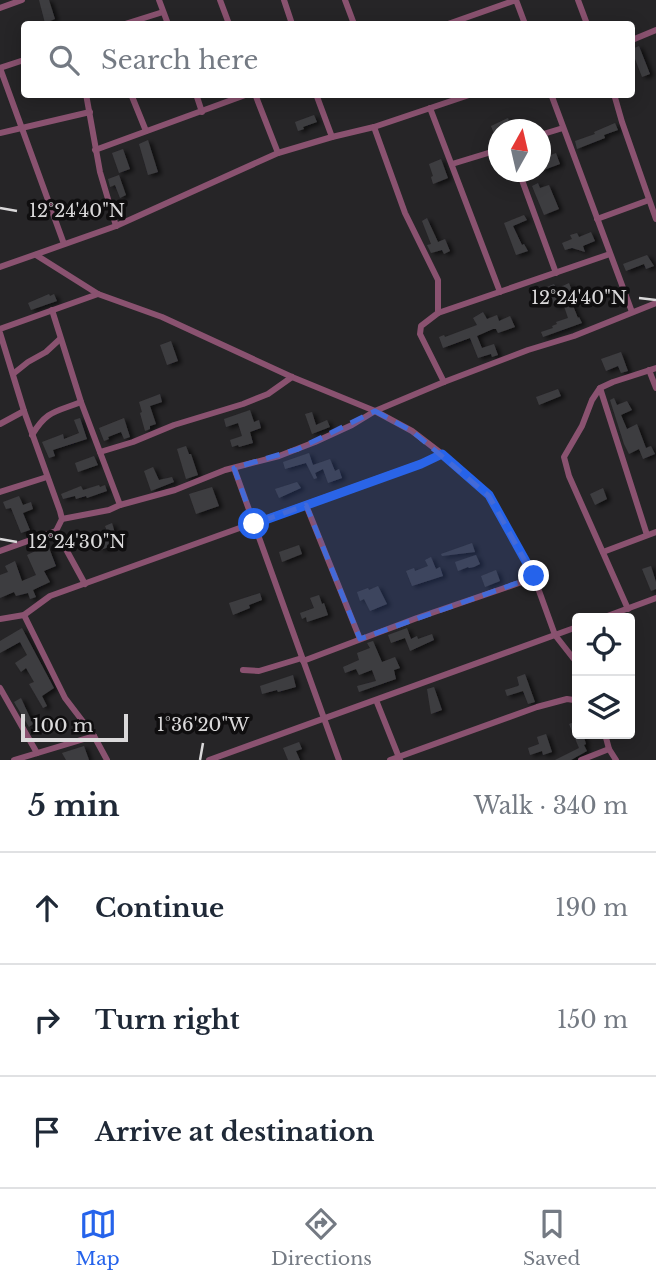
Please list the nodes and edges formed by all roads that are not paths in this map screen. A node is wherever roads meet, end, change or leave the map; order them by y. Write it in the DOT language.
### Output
graph roads {
  1 [pos="22,0"];
  2 [pos="159,0"];
  3 [pos="220,0"];
  4 [pos="284,0"];
  5 [pos="345,0"];
  6 [pos="578,0"];
  7 [pos="0,8"];
  8 [pos="163,12"];
  9 [pos="134,21"];
  10 [pos="167,21"];
  11 [pos="228,21"];
  12 [pos="291,21"];
  13 [pos="353,21"];
  14 [pos="456,21"];
  15 [pos="524,21"];
  16 [pos="586,21"];
  17 [pos="656,30"];
  18 [pos="635,39"];
  19 [pos="21,61"];
  20 [pos="0,68"];
  21 [pos="87,98"];
  22 [pos="133,98"];
  23 [pos="197,98"];
  24 [pos="238,98"];
  25 [pos="257,98"];
  26 [pos="318,98"];
  27 [pos="460,98"];
  28 [pos="552,98"];
  29 [pos="615,98"];
  30 [pos="430,108"];
  31 [pos="90,112"];
  32 [pos="202,112"];
  33 [pos="22,127"];
  34 [pos="374,127"];
  35 [pos="563,128"];
  36 [pos="146,131"];
  37 [pos="551,132"];
  38 [pos="0,133"];
  39 [pos="332,136"];
  40 [pos="95,150"];
  41 [pos="278,153"];
  42 [pos="488,153"];
  43 [pos="452,164"];
  44 [pos="523,182"];
  45 [pos="649,200"];
  46 [pos="597,219"];
  47 [pos="656,219"];
  48 [pos="116,226"];
  49 [pos="64,244"];
  50 [pos="610,254"];
  51 [pos="36,255"];
  52 [pos="0,267"];
  53 [pos="556,273"];
  54 [pos="500,292"];
  55 [pos="98,294"];
  56 [pos="656,303"];
  57 [pos="52,310"];
  58 [pos="438,313"];
  59 [pos="632,313"];
  60 [pos="0,331"];
  61 [pos="60,338"];
  62 [pos="653,369"];
  63 [pos="13,374"];
  64 [pos="292,377"];
  65 [pos="444,383"];
  66 [pos="600,388"];
  67 [pos="656,388"];
  68 [pos="81,402"];
  69 [pos="24,411"];
  70 [pos="375,411"];
  71 [pos="0,424"];
  72 [pos="32,435"];
  73 [pos="100,452"];
  74 [pos="442,454"];
  75 [pos="234,468"];
  76 [pos="47,477"];
  77 [pos="0,492"];
  78 [pos="120,505"];
  79 [pos="306,505"];
  80 [pos="62,519"];
  81 [pos="254,524"];
  82 [pos="56,531"];
  83 [pos="656,532"];
  84 [pos="647,535"];
  85 [pos="0,551"];
  86 [pos="603,552"];
  87 [pos="534,576"];
  88 [pos="85,584"];
  89 [pos="656,598"];
  90 [pos="628,609"];
  91 [pos="616,613"];
  92 [pos="24,615"];
  93 [pos="0,619"];
  94 [pos="572,629"];
  95 [pos="555,635"];
  96 [pos="360,639"];
  97 [pos="572,657"];
  98 [pos="303,659"];
  99 [pos="243,670"];
  100 [pos="0,688"];
  101 [pos="376,700"];
  102 [pos="572,700"];
  103 [pos="324,719"];
  104 [pos="94,736"];
  105 [pos="606,739"];
  106 [pos="608,749"];
  107 [pos="37,753"];
  108 [pos="400,758"];
  109 [pos="14,760"];
  110 [pos="107,760"];
  111 [pos="209,760"];
  112 [pos="339,760"];
  113 [pos="390,760"];
  114 [pos="581,760"];
  115 [pos="616,760"];
  1 -- 7 [label="street"];
  2 -- 8 [label="street"];
  3 -- 11 [label="street"];
  4 -- 12 [label="street"];
  5 -- 13 [label="street"];
  6 -- 16 [label="street"];
  8 -- 9 [label="street"];
  8 -- 10 [label="street"];
  14 -- 15 [label="street"];
  17 -- 18 [label="street"];
  19 -- 20 [label="street"];
  20 -- 33 [label="street"];
  21 -- 31 [label="street"];
  22 -- 36 [label="street"];
  23 -- 32 [label="street"];
  24 -- 32 [label="street"];
  25 -- 41 [label="street"];
  26 -- 39 [label="street"];
  27 -- 30 [label="street"];
  28 -- 35 [label="street"];
  29 -- 45 [label="street"];
  30 -- 34 [label="street"];
  30 -- 43 [label="street"];
  31 -- 33 [label="street"];
  31 -- 40 [label="street"];
  32 -- 36 [label="street"];
  33 -- 38 [label="street"];
  33 -- 49 [label="street"];
  34 -- 39 [label="street"];
  34 -- 58 [label="street"];
  35 -- 37 [label="street"];
  35 -- 46 [label="street"];
  36 -- 40 [label="street"];
  39 -- 41 [label="street"];
  40 -- 48 [label="street"];
  41 -- 48 [label="street"];
  42 -- 43 [label="street"];
  43 -- 54 [label="street"];
  44 -- 53 [label="street"];
  45 -- 46 [label="street"];
  45 -- 47 [label="street"];
  46 -- 50 [label="street"];
  48 -- 49 [label="street"];
  49 -- 51 [label="street"];
  50 -- 53 [label="street"];
  50 -- 59 [label="street"];
  51 -- 52 [label="street"];
  51 -- 55 [label="street"];
  53 -- 54 [label="street"];
  54 -- 58 [label="street"];
  55 -- 57 [label="street"];
  55 -- 64 [label="street"];
  56 -- 59 [label="street"];
  57 -- 60 [label="street"];
  57 -- 61 [label="street"];
  58 -- 65 [label="street"];
  59 -- 65 [label="street"];
  60 -- 63 [label="street"];
  61 -- 63 [label="street"];
  61 -- 68 [label="street"];
  62 -- 66 [label="street"];
  62 -- 67 [label="street"];
  63 -- 69 [label="street"];
  64 -- 70 [label="street"];
  64 -- 73 [label="street"];
  65 -- 70 [label="street"];
  66 -- 84 [label="street"];
  66 -- 86 [label="street"];
  68 -- 72 [label="street"];
  68 -- 73 [label="street"];
  69 -- 71 [label="street"];
  69 -- 72 [label="street"];
  70 -- 74 [label="street"];
  70 -- 75 [label="street"];
  72 -- 76 [label="street"];
  73 -- 78 [label="street"];
  74 -- 79 [label="street"];
  74 -- 87 [label="street"];
  75 -- 78 [label="street"];
  75 -- 81 [label="street"];
  76 -- 77 [label="street"];
  76 -- 80 [label="street"];
  78 -- 80 [label="street"];
  79 -- 81 [label="street"];
  79 -- 96 [label="street"];
  80 -- 82 [label="street"];
  81 -- 88 [label="street"];
  81 -- 98 [label="street"];
  82 -- 85 [label="street"];
  82 -- 88 [label="street"];
  83 -- 84 [label="street"];
  84 -- 86 [label="street"];
  86 -- 90 [label="street"];
  87 -- 95 [label="street"];
  87 -- 96 [label="street"];
  88 -- 92 [label="street"];
  89 -- 90 [label="street"];
  90 -- 91 [label="street"];
  92 -- 93 [label="street"];
  92 -- 104 [label="street"];
  94 -- 95 [label="street"];
  95 -- 97 [label="street"];
  95 -- 101 [label="street"];
  96 -- 98 [label="street"];
  98 -- 99 [label="street"];
  98 -- 103 [label="street"];
  100 -- 107 [label="street"];
  101 -- 103 [label="street"];
  101 -- 108 [label="street"];
  102 -- 108 [label="street"];
  103 -- 111 [label="street"];
  103 -- 112 [label="street"];
  104 -- 107 [label="street"];
  104 -- 110 [label="street"];
  105 -- 106 [label="street"];
  106 -- 114 [label="street"];
  106 -- 115 [label="street"];
  107 -- 109 [label="street"];
  108 -- 113 [label="street"];
}
